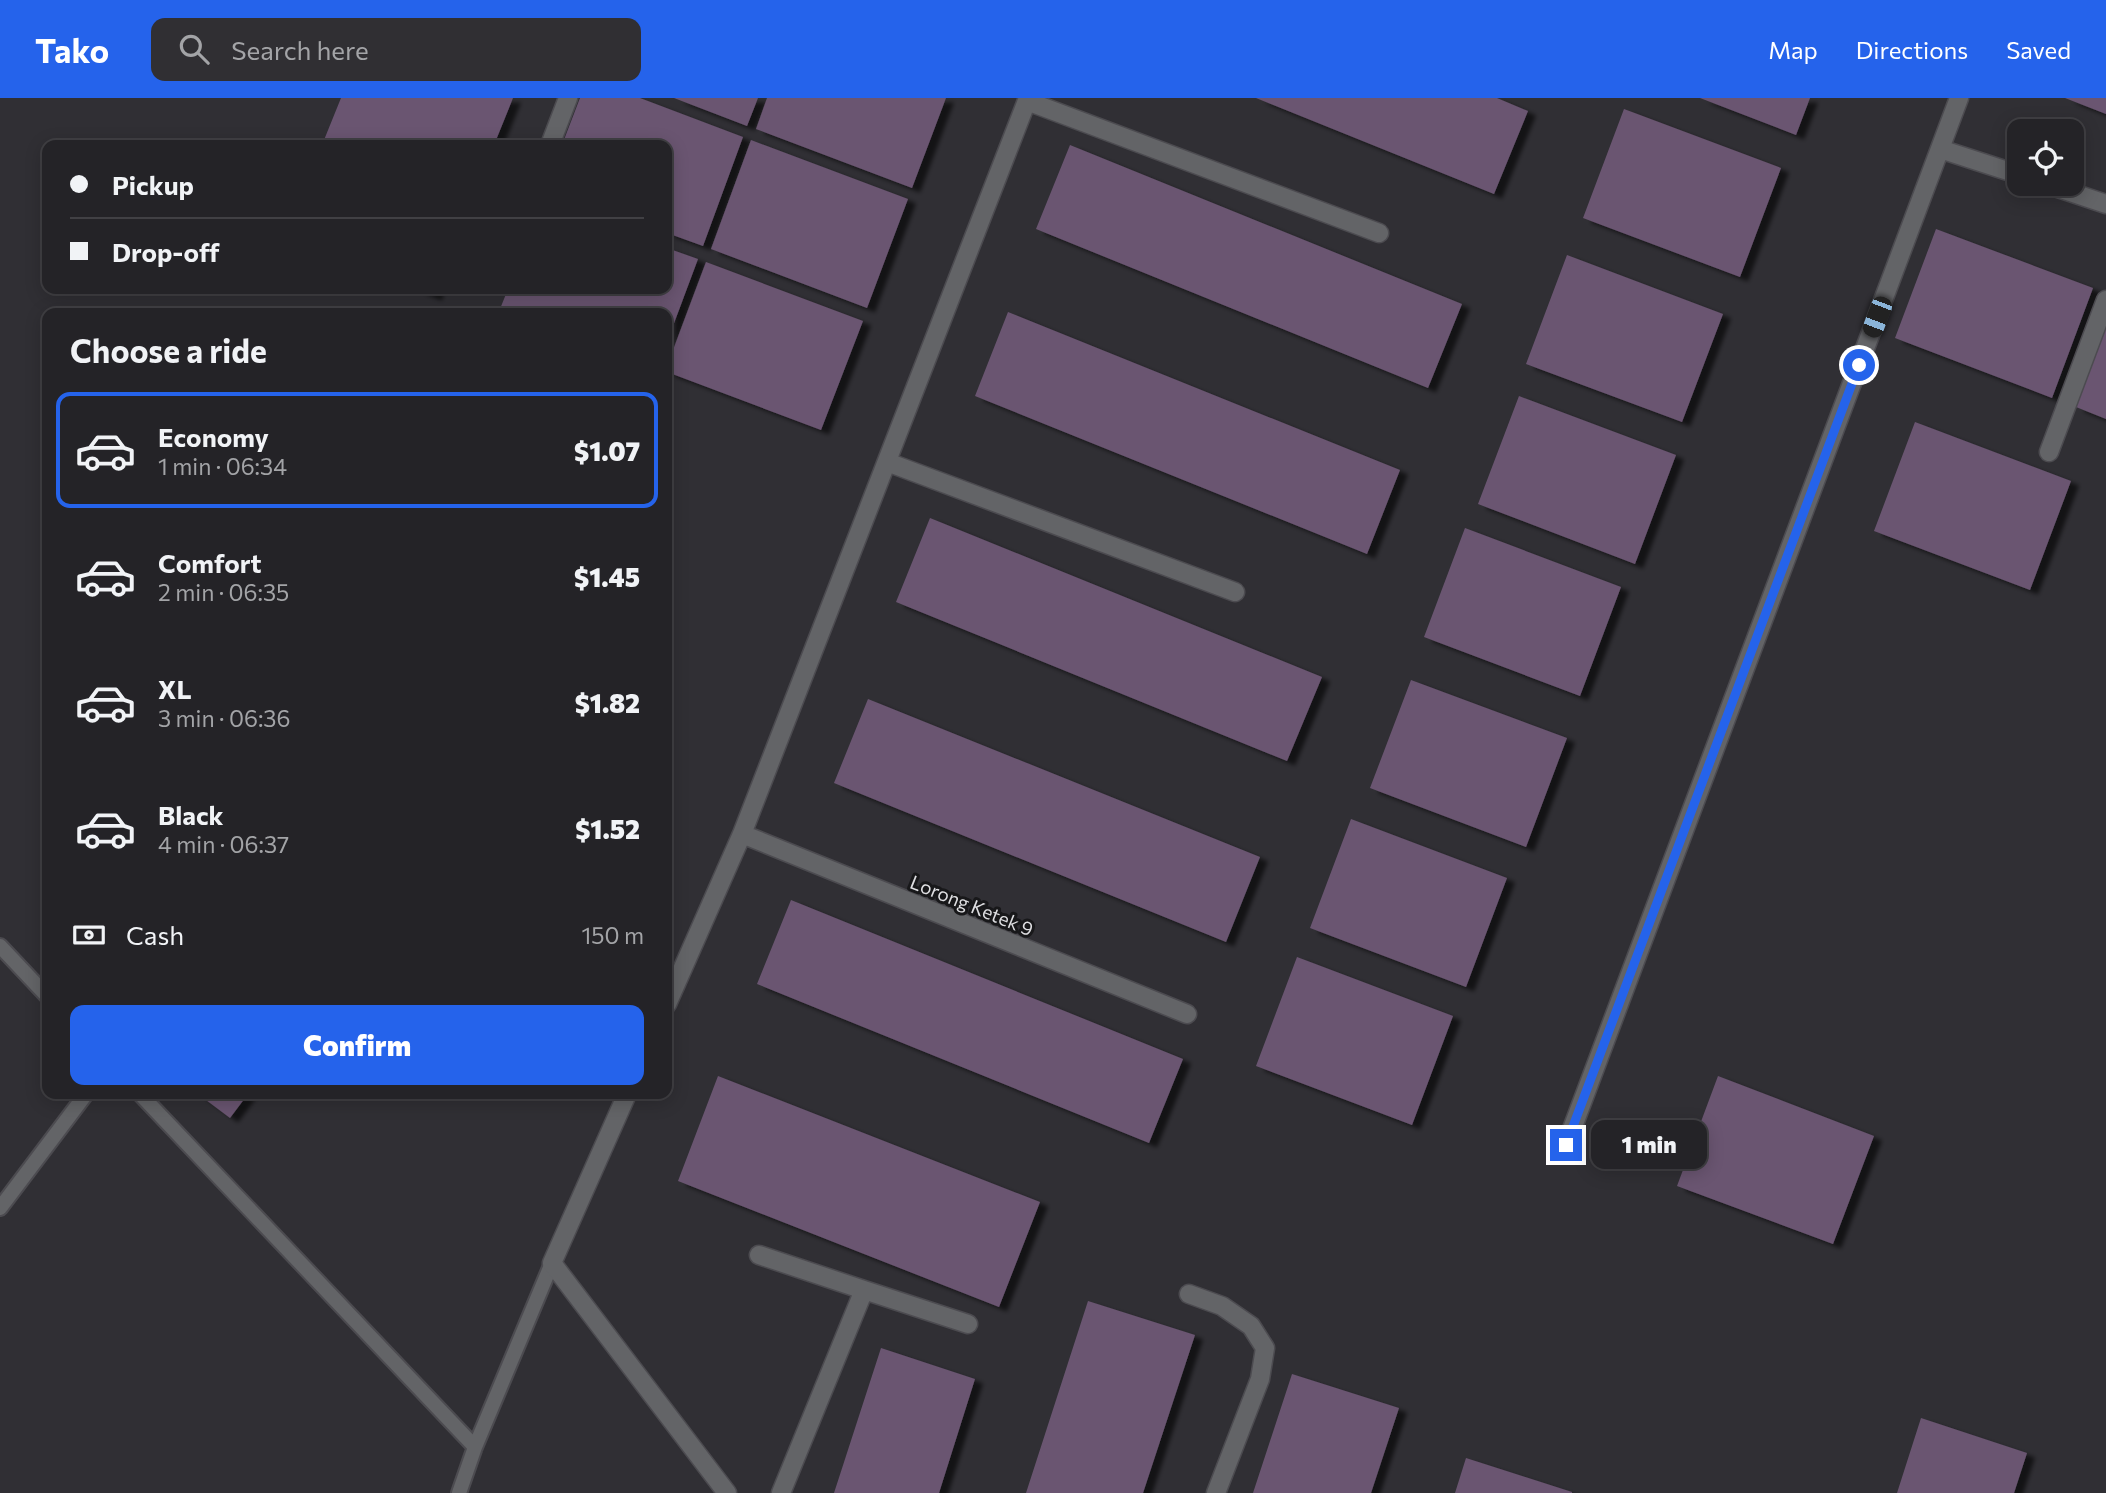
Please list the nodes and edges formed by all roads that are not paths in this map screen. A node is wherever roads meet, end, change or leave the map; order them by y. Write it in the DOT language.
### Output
graph roads {
  1 [pos="568,98"];
  2 [pos="1959,98"];
  3 [pos="1027,99"];
  4 [pos="552,140"];
  5 [pos="1940,149"];
  6 [pos="2007,171"];
  7 [pos="2082,196"];
  8 [pos="2106,204"];
  9 [pos="1380,233"];
  10 [pos="2106,300"];
  11 [pos="2049,452"];
  12 [pos="887,462"];
  13 [pos="1236,592"];
  14 [pos="742,834"];
  15 [pos="0,946"];
  16 [pos="42,991"];
  17 [pos="672,993"];
  18 [pos="1187,1014"];
  19 [pos="82,1099"];
  20 [pos="145,1099"];
  21 [pos="625,1099"];
  22 [pos="1566,1145"];
  23 [pos="0,1209"];
  24 [pos="759,1255"];
  25 [pos="552,1264"];
  26 [pos="864,1290"];
  27 [pos="1189,1294"];
  28 [pos="968,1324"];
  29 [pos="475,1447"];
  30 [pos="459,1493"];
  31 [pos="727,1493"];
  32 [pos="781,1493"];
  33 [pos="1216,1493"];
  1 -- 4 [label="street"];
  2 -- 5 [label="street"];
  3 -- 9 [label="street"];
  3 -- 12 [label="street"];
  5 -- 6 [label="street"];
  5 -- 22 [label="street"];
  7 -- 8 [label="street"];
  10 -- 11 [label="street"];
  12 -- 13 [label="street"];
  12 -- 14 [label="street"];
  14 -- 17 [label="street"];
  14 -- 18 [label="street, Lorong Ketek 9"];
  15 -- 16 [label="lane"];
  19 -- 23 [label="lane"];
  20 -- 29 [label="lane"];
  21 -- 25 [label="street"];
  24 -- 26 [label="street"];
  25 -- 29 [label="lane"];
  25 -- 31 [label="street"];
  26 -- 28 [label="street"];
  26 -- 32 [label="street"];
  27 -- 33 [label="street"];
  29 -- 30 [label="lane"];
}
